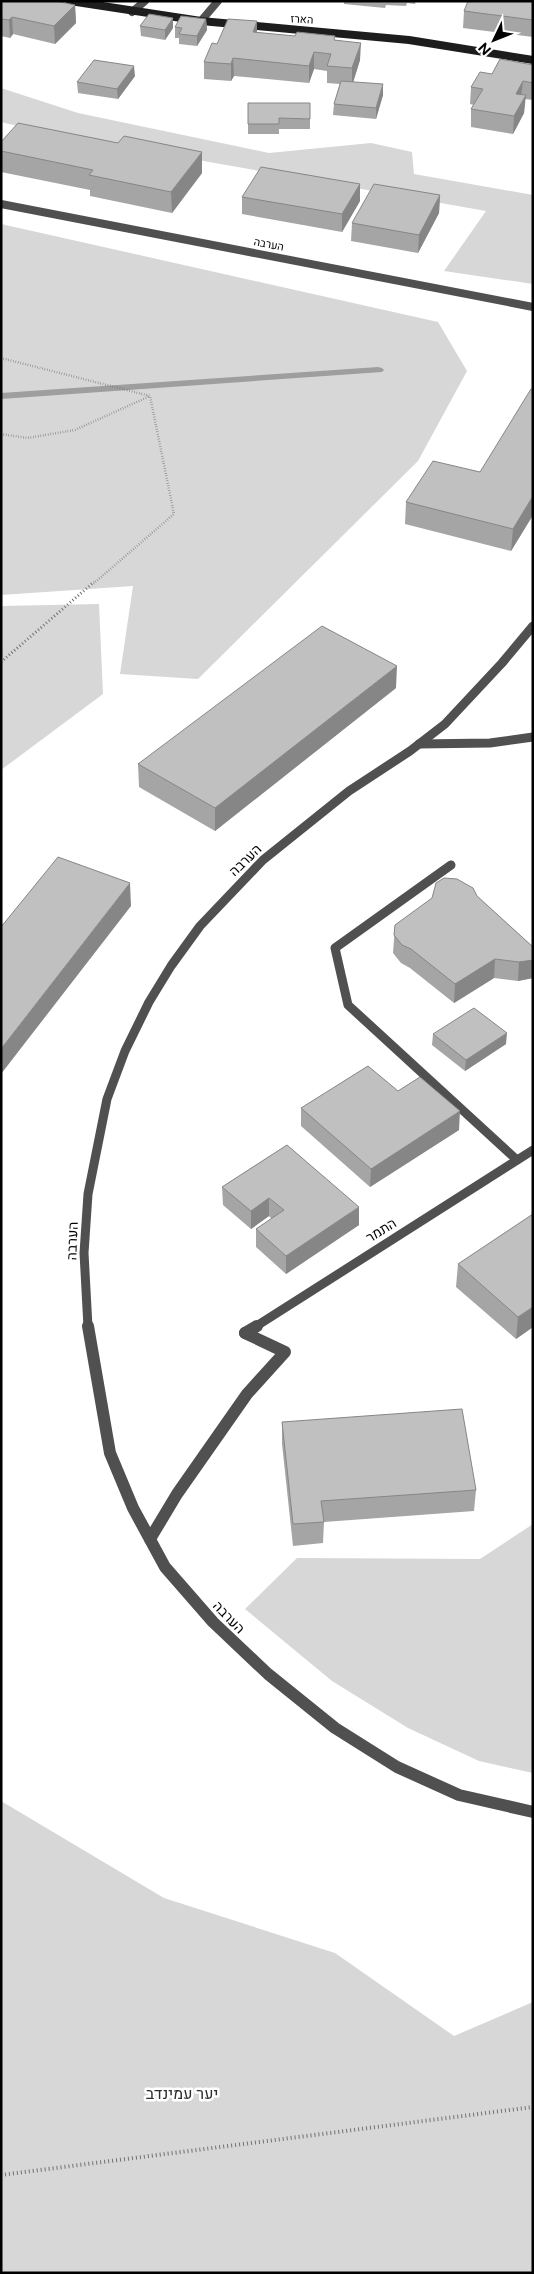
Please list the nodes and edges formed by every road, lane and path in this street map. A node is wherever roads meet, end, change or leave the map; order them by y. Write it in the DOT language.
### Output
graph roads {
  1 [pos="70,1"];
  2 [pos="145,1"];
  3 [pos="218,1"];
  4 [pos="132,12"];
  5 [pos="201,21"];
  6 [pos="533,60"];
  7 [pos="1,204"];
  8 [pos="533,307"];
  9 [pos="1,358"];
  10 [pos="150,396"];
  11 [pos="1,434"];
  12 [pos="533,626"];
  13 [pos="1,662"];
  14 [pos="533,737"];
  15 [pos="419,744"];
  16 [pos="450,865"];
  17 [pos="533,1150"];
  18 [pos="517,1160"];
  19 [pos="150,1539"];
  20 [pos="533,1812"];
  21 [pos="533,2107"];
  22 [pos="1,2176"];
  1 -- 4 [label="street, הארז"];
  2 -- 4 [label="street"];
  3 -- 5 [label="street"];
  4 -- 5 [label="street, הארז"];
  5 -- 6 [label="street, הארז"];
  7 -- 8 [label="street, הערבה"];
  9 -- 10 [label="path"];
  10 -- 11 [label="path"];
  10 -- 13 [label="path"];
  12 -- 15 [label="street, הערבה"];
  14 -- 15 [label="street"];
  15 -- 19 [label="street, הערבה"];
  16 -- 18 [label="street"];
  17 -- 18 [label="street, התמר"];
  18 -- 19 [label="street, התמר"];
  19 -- 20 [label="street, הערבה"];
  21 -- 22 [label="path"];
}
